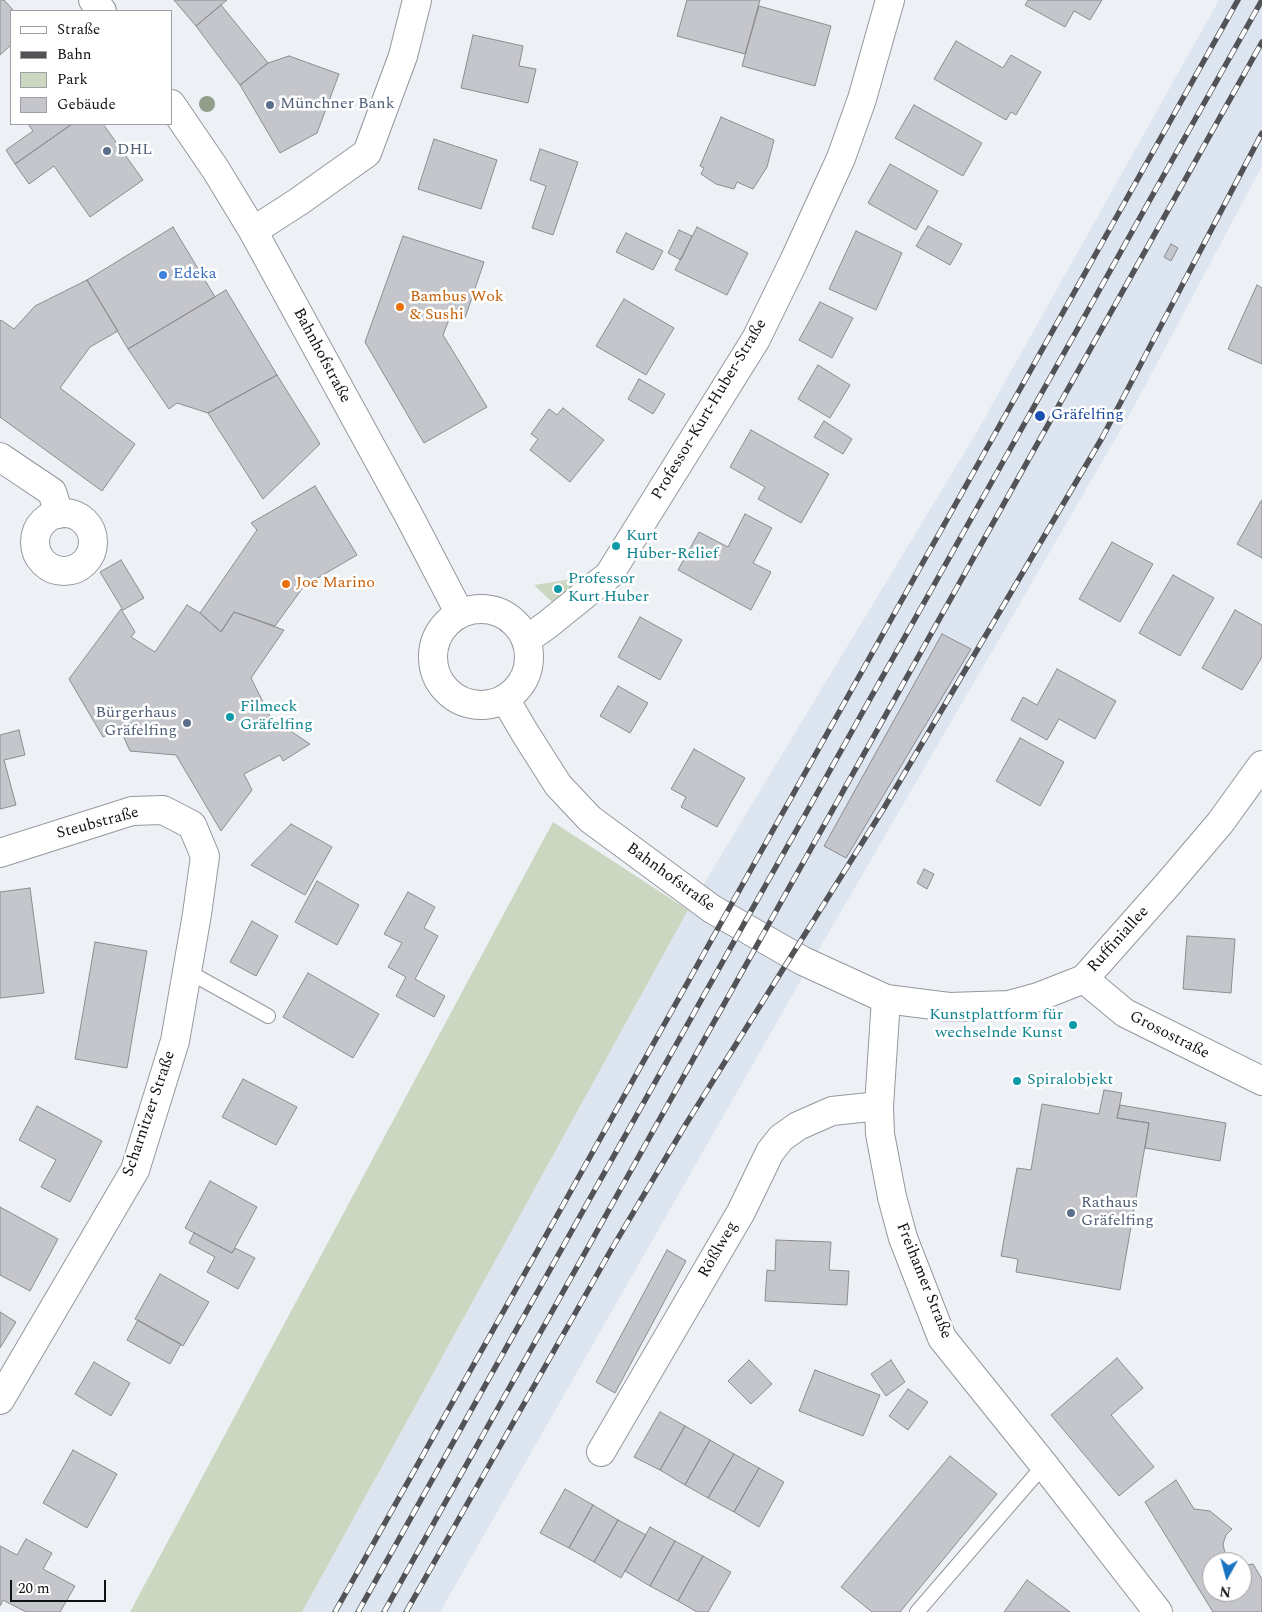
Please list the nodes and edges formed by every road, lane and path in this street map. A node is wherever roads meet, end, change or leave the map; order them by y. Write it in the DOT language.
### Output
graph roads {
  1 [pos="93,0"];
  2 [pos="417,0"];
  3 [pos="890,0"];
  4 [pos="101,10"];
  5 [pos="172,105"];
  6 [pos="253,231"];
  7 [pos="0,457"];
  8 [pos="59,514"];
  9 [pos="460,614"];
  10 [pos="526,640"];
  11 [pos="505,699"];
  12 [pos="1262,765"];
  13 [pos="0,853"];
  14 [pos="205,856"];
  15 [pos="187,971"];
  16 [pos="1084,979"];
  17 [pos="886,999"];
  18 [pos="268,1016"];
  19 [pos="1262,1082"];
  20 [pos="879,1106"];
  21 [pos="0,1400"];
  22 [pos="601,1452"];
  23 [pos="1044,1465"];
  24 [pos="917,1612"];
  25 [pos="1157,1612"];
  1 -- 4 [label="street"];
  2 -- 6 [label="street"];
  3 -- 10 [label="street, Professor-Kurt-Huber-Straße"];
  5 -- 6 [label="street, Bahnhofstraße"];
  6 -- 9 [label="street, Bahnhofstraße"];
  7 -- 8 [label="street"];
  9 -- 10 [label="street"];
  9 -- 11 [label="street"];
  10 -- 11 [label="street"];
  11 -- 17 [label="street, Bahnhofstraße"];
  12 -- 16 [label="street, Ruffiniallee"];
  13 -- 14 [label="street, Steubstraße"];
  14 -- 15 [label="street, Scharnitzer Straße"];
  15 -- 18 [label="lane"];
  15 -- 21 [label="street, Scharnitzer Straße"];
  16 -- 17 [label="street, Ruffiniallee"];
  16 -- 19 [label="street, Grosostraße"];
  17 -- 20 [label="street, Freihamer Straße"];
  20 -- 22 [label="street, Rößlweg"];
  20 -- 23 [label="street, Freihamer Straße"];
  23 -- 24 [label="lane"];
  23 -- 25 [label="street, Freihamer Straße"];
}
